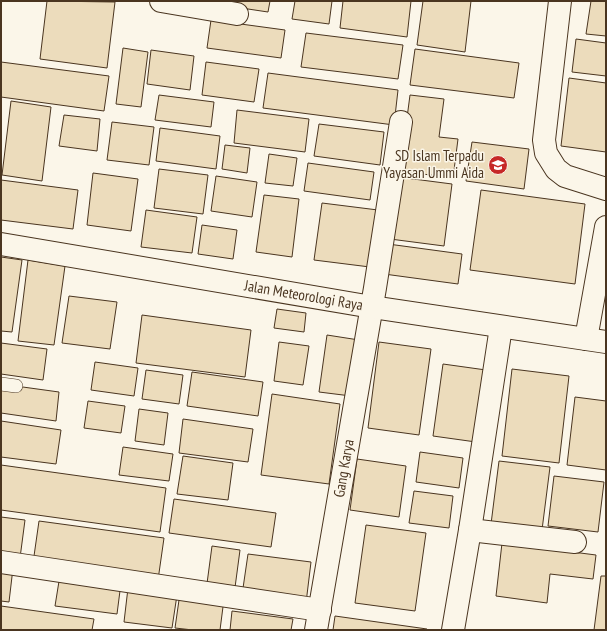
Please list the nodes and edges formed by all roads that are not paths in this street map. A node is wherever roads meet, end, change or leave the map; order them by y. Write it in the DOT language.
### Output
graph roads {
  1 [pos="162,1"];
  2 [pos="560,1"];
  3 [pos="237,14"];
  4 [pos="401,122"];
  5 [pos="606,189"];
  6 [pos="606,227"];
  7 [pos="1,244"];
  8 [pos="372,307"];
  9 [pos="501,327"];
  10 [pos="596,341"];
  11 [pos="1,384"];
  12 [pos="16,386"];
  13 [pos="470,530"];
  14 [pos="576,542"];
  15 [pos="1,562"];
  16 [pos="318,620"];
  17 [pos="452,630"];
  1 -- 3 [label="street"];
  2 -- 5 [label="street"];
  4 -- 8 [label="street, Gang Karya"];
  6 -- 10 [label="street"];
  7 -- 8 [label="street, Jalan Meteorologi Raya"];
  8 -- 9 [label="street, Jalan Meteorologi Raya"];
  8 -- 16 [label="street, Gang Karya"];
  9 -- 10 [label="street, Jalan Meteorologi Raya"];
  9 -- 13 [label="street"];
  11 -- 12 [label="lane"];
  13 -- 14 [label="street"];
  13 -- 17 [label="street"];
  15 -- 16 [label="street"];
}
